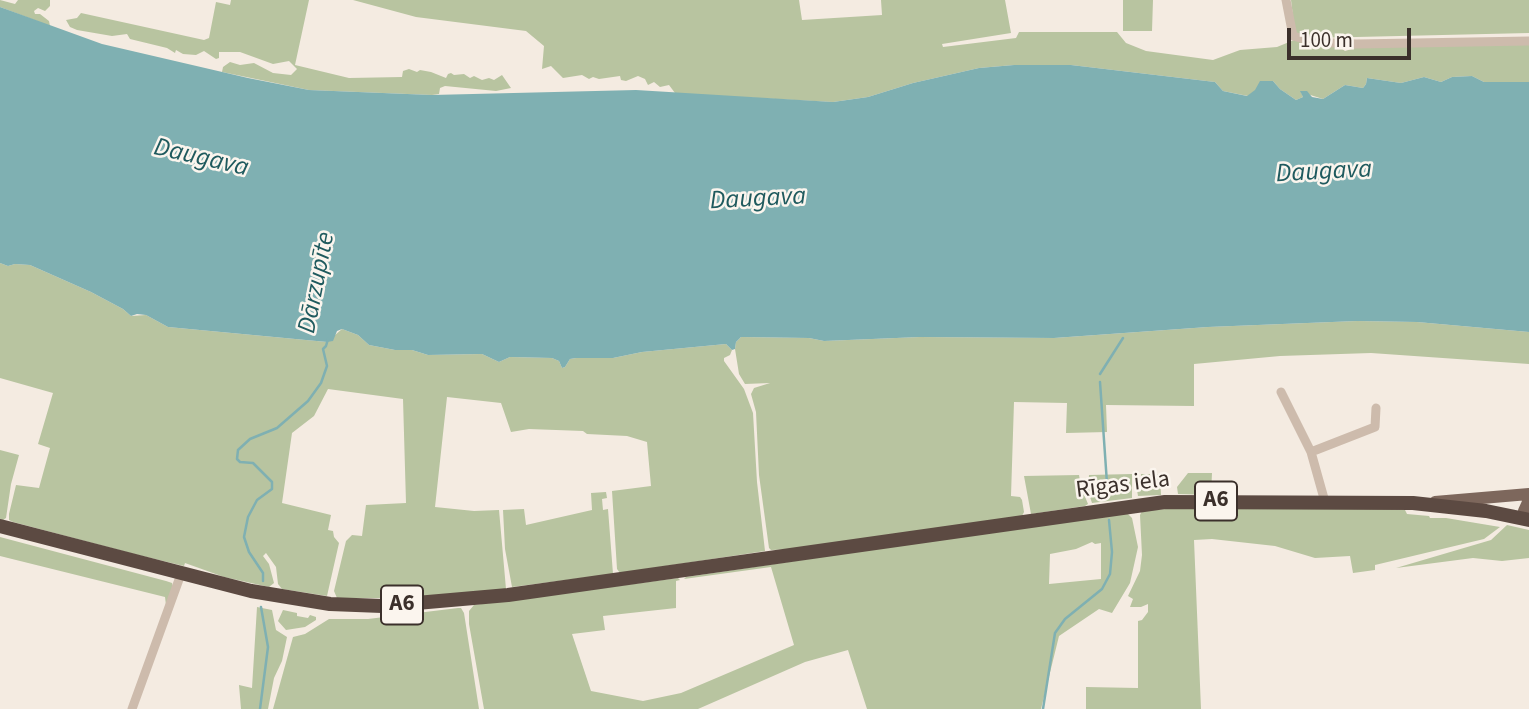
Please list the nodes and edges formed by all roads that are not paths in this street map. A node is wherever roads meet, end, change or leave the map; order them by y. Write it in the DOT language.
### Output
graph roads {
  1 [pos="1286,0"];
  2 [pos="1529,41"];
  3 [pos="1281,392"];
  4 [pos="1376,408"];
  5 [pos="1311,452"];
  6 [pos="1529,494"];
  7 [pos="1529,500"];
  8 [pos="1325,502"];
  9 [pos="1425,504"];
  10 [pos="1528,519"];
  11 [pos="0,526"];
  12 [pos="181,574"];
  13 [pos="132,709"];
  1 -- 2 [label="street"];
  3 -- 5 [label="street"];
  4 -- 5 [label="street"];
  5 -- 8 [label="street"];
  6 -- 9 [label="main road, Rīgas iela"];
  7 -- 10 [label="main road"];
  8 -- 9 [label="highway, Rīgas iela / A6"];
  8 -- 12 [label="highway, Rīgas iela / A6"];
  9 -- 10 [label="highway, A6"];
  11 -- 12 [label="highway, A6"];
  12 -- 13 [label="street"];
}
